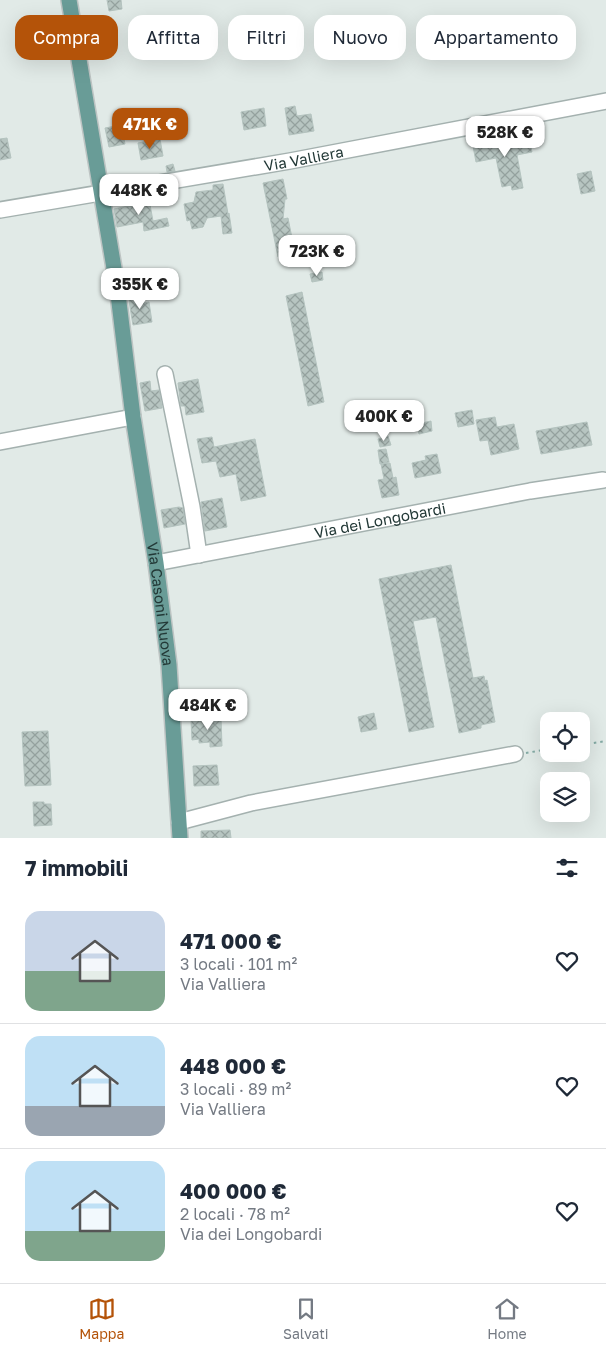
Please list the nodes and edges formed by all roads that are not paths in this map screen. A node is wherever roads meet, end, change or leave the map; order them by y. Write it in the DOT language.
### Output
graph roads {
  1 [pos="69,0"];
  2 [pos="606,101"];
  3 [pos="606,110"];
  4 [pos="292,165"];
  5 [pos="102,199"];
  6 [pos="0,210"];
  7 [pos="165,374"];
  8 [pos="133,417"];
  9 [pos="0,442"];
  10 [pos="603,480"];
  11 [pos="200,555"];
  12 [pos="156,563"];
  13 [pos="515,754"];
  14 [pos="179,822"];
  15 [pos="180,838"];
  1 -- 5 [label="main road, Via Casoni Nuova"];
  2 -- 4 [label="street, Via Valliera"];
  3 -- 4 [label="street, Via Valliera"];
  4 -- 5 [label="street, Via Valliera"];
  5 -- 6 [label="street, Via Valliera"];
  5 -- 8 [label="main road, Via Casoni Nuova"];
  7 -- 11 [label="street"];
  8 -- 9 [label="street"];
  8 -- 12 [label="main road, Via Casoni Nuova"];
  10 -- 11 [label="street, Via dei Longobardi"];
  11 -- 12 [label="street, Via dei Longobardi"];
  12 -- 14 [label="main road, Via Casoni Nuova"];
  13 -- 14 [label="street"];
  14 -- 15 [label="main road, Via Casoni Nuova"];
}
